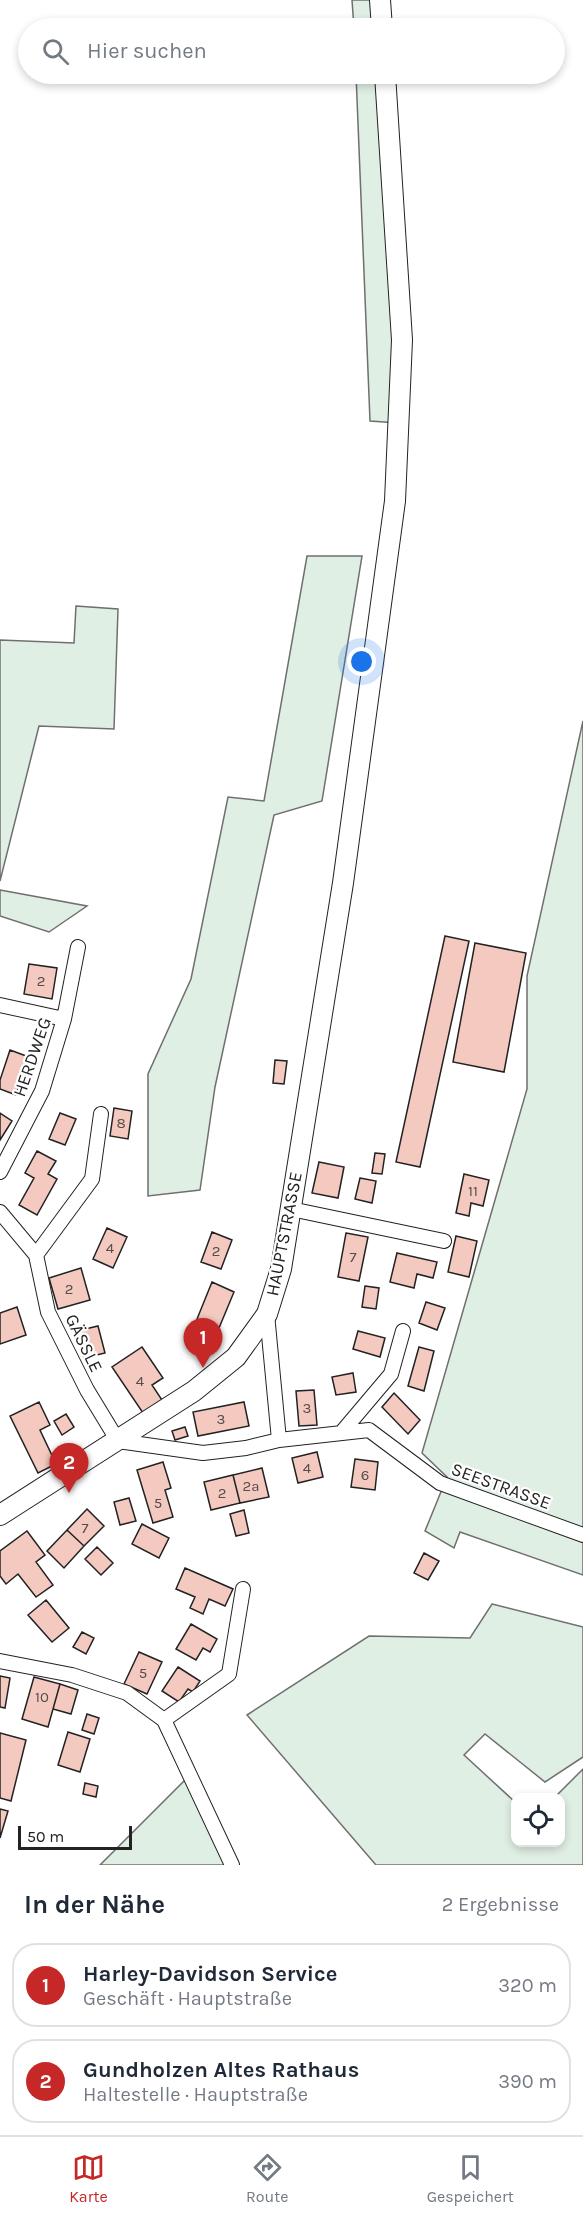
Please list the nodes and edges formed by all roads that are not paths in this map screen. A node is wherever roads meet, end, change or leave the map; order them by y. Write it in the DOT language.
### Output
graph roads {
  1 [pos="380,0"];
  2 [pos="381,18"];
  3 [pos="386,84"];
  4 [pos="78,947"];
  5 [pos="0,1005"];
  6 [pos="64,1018"];
  7 [pos="101,1114"];
  8 [pos="0,1172"];
  9 [pos="291,1209"];
  10 [pos="0,1212"];
  11 [pos="444,1241"];
  12 [pos="36,1255"];
  13 [pos="267,1314"];
  14 [pos="403,1331"];
  15 [pos="342,1432"];
  16 [pos="279,1440"];
  17 [pos="118,1441"];
  18 [pos="0,1515"];
  19 [pos="583,1535"];
  20 [pos="243,1589"];
  21 [pos="0,1661"];
  22 [pos="164,1720"];
  23 [pos="232,1865"];
  1 -- 2 [label="main road"];
  3 -- 9 [label="main road, HAUPTSTRASSE"];
  4 -- 6 [label="street, HERDWEG"];
  5 -- 6 [label="street"];
  6 -- 8 [label="street, HERDWEG"];
  7 -- 12 [label="street"];
  9 -- 11 [label="street"];
  9 -- 13 [label="main road, HAUPTSTRASSE"];
  10 -- 12 [label="street, GÄSSLE"];
  12 -- 17 [label="street, GÄSSLE"];
  13 -- 16 [label="street"];
  13 -- 17 [label="main road, HAUPTSTRASSE"];
  14 -- 15 [label="street"];
  15 -- 16 [label="street, SEESTRASSE"];
  15 -- 19 [label="street, SEESTRASSE"];
  16 -- 17 [label="street, SEESTRASSE"];
  17 -- 18 [label="main road, HAUPTSTRASSE"];
  20 -- 22 [label="street"];
  21 -- 22 [label="street"];
  22 -- 23 [label="street"];
}
